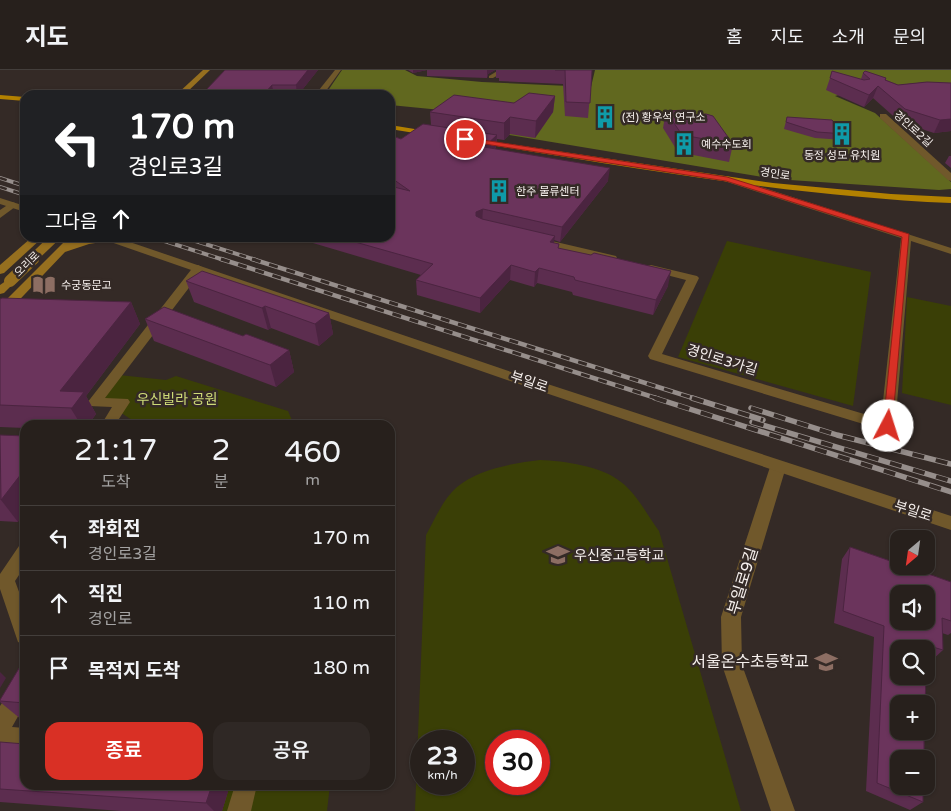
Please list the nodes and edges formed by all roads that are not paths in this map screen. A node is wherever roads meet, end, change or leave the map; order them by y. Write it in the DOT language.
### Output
graph roads {
  1 [pos="207,70"];
  2 [pos="338,70"];
  3 [pos="504,70"];
  4 [pos="491,78"];
  5 [pos="185,90"];
  6 [pos="322,90"];
  7 [pos="0,98"];
  8 [pos="20,99"];
  9 [pos="883,116"];
  10 [pos="395,128"];
  11 [pos="438,135"];
  12 [pos="467,139"];
  13 [pos="951,178"];
  14 [pos="727,179"];
  15 [pos="951,200"];
  16 [pos="0,201"];
  17 [pos="12,205"];
  18 [pos="20,207"];
  19 [pos="0,215"];
  20 [pos="906,236"];
  21 [pos="530,239"];
  22 [pos="33,242"];
  23 [pos="50,242"];
  24 [pos="69,242"];
  25 [pos="87,242"];
  26 [pos="121,242"];
  27 [pos="951,251"];
  28 [pos="57,254"];
  29 [pos="45,267"];
  30 [pos="4,268"];
  31 [pos="198,268"];
  32 [pos="0,291"];
  33 [pos="0,313"];
  34 [pos="111,420"];
  35 [pos="778,467"];
  36 [pos="951,523"];
  37 [pos="20,559"];
  38 [pos="20,621"];
  39 [pos="20,693"];
  40 [pos="0,726"];
  41 [pos="0,737"];
  42 [pos="20,739"];
  43 [pos="245,790"];
  44 [pos="239,811"];
  45 [pos="782,811"];
  1 -- 5 [label="main road"];
  2 -- 6 [label="street"];
  3 -- 4 [label="street"];
  7 -- 8 [label="main road"];
  9 -- 13 [label="street, 경인로2길"];
  10 -- 11 [label="main road"];
  12 -- 14 [label="main road, 경인로"];
  14 -- 15 [label="main road, 경인로"];
  14 -- 20 [label="street"];
  16 -- 17 [label="street"];
  17 -- 18 [label="street"];
  17 -- 19 [label="street"];
  20 -- 21 [label="street, 경인로3가길"];
  20 -- 27 [label="street"];
  22 -- 30 [label="main road"];
  23 -- 32 [label="main road, 오리로, bridge"];
  24 -- 28 [label="main road"];
  25 -- 28 [label="main road"];
  26 -- 31 [label="street, 부일로"];
  28 -- 29 [label="main road"];
  29 -- 30 [label="main road"];
  29 -- 33 [label="main road"];
  31 -- 34 [label="street"];
  31 -- 35 [label="street, 부일로"];
  35 -- 36 [label="street, 부일로"];
  35 -- 45 [label="street, 부일로9길"];
  37 -- 38 [label="street"];
  39 -- 40 [label="street"];
  41 -- 42 [label="street"];
  43 -- 44 [label="street"];
}
